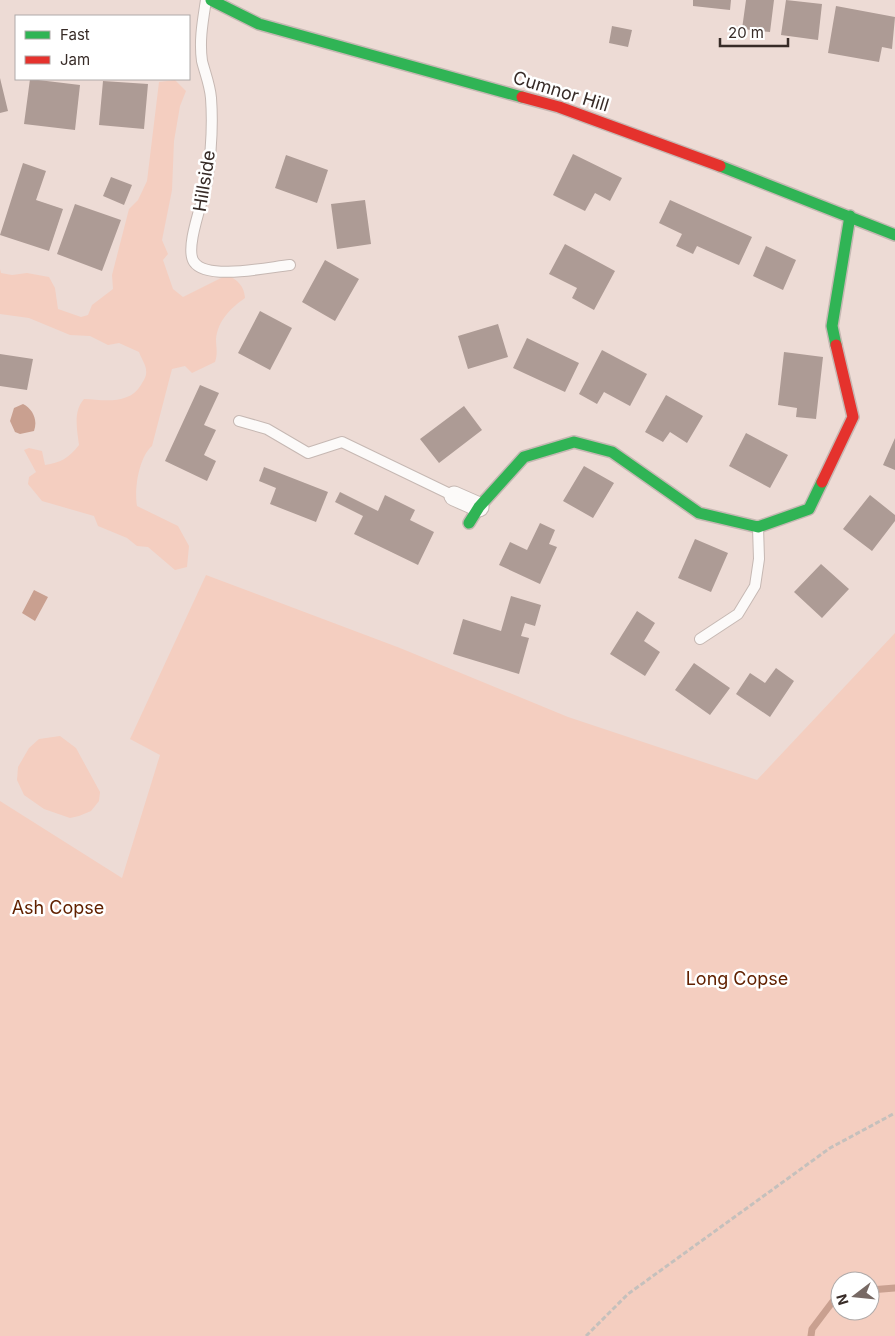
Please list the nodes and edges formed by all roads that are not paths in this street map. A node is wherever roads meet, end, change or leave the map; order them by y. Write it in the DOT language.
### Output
graph roads {
  1 [pos="206,0"];
  2 [pos="211,0"];
  3 [pos="850,216"];
  4 [pos="895,235"];
  5 [pos="290,264"];
  6 [pos="239,421"];
  7 [pos="454,496"];
  8 [pos="474,515"];
  9 [pos="758,527"];
  10 [pos="700,639"];
  1 -- 5 [label="lane, Hillside"];
  2 -- 3 [label="street, Cumnor Hill"];
  3 -- 4 [label="street, Cumnor Hill"];
  3 -- 9 [label="street"];
  6 -- 7 [label="lane"];
  7 -- 8 [label="street"];
  8 -- 9 [label="street"];
  9 -- 10 [label="lane"];
}
